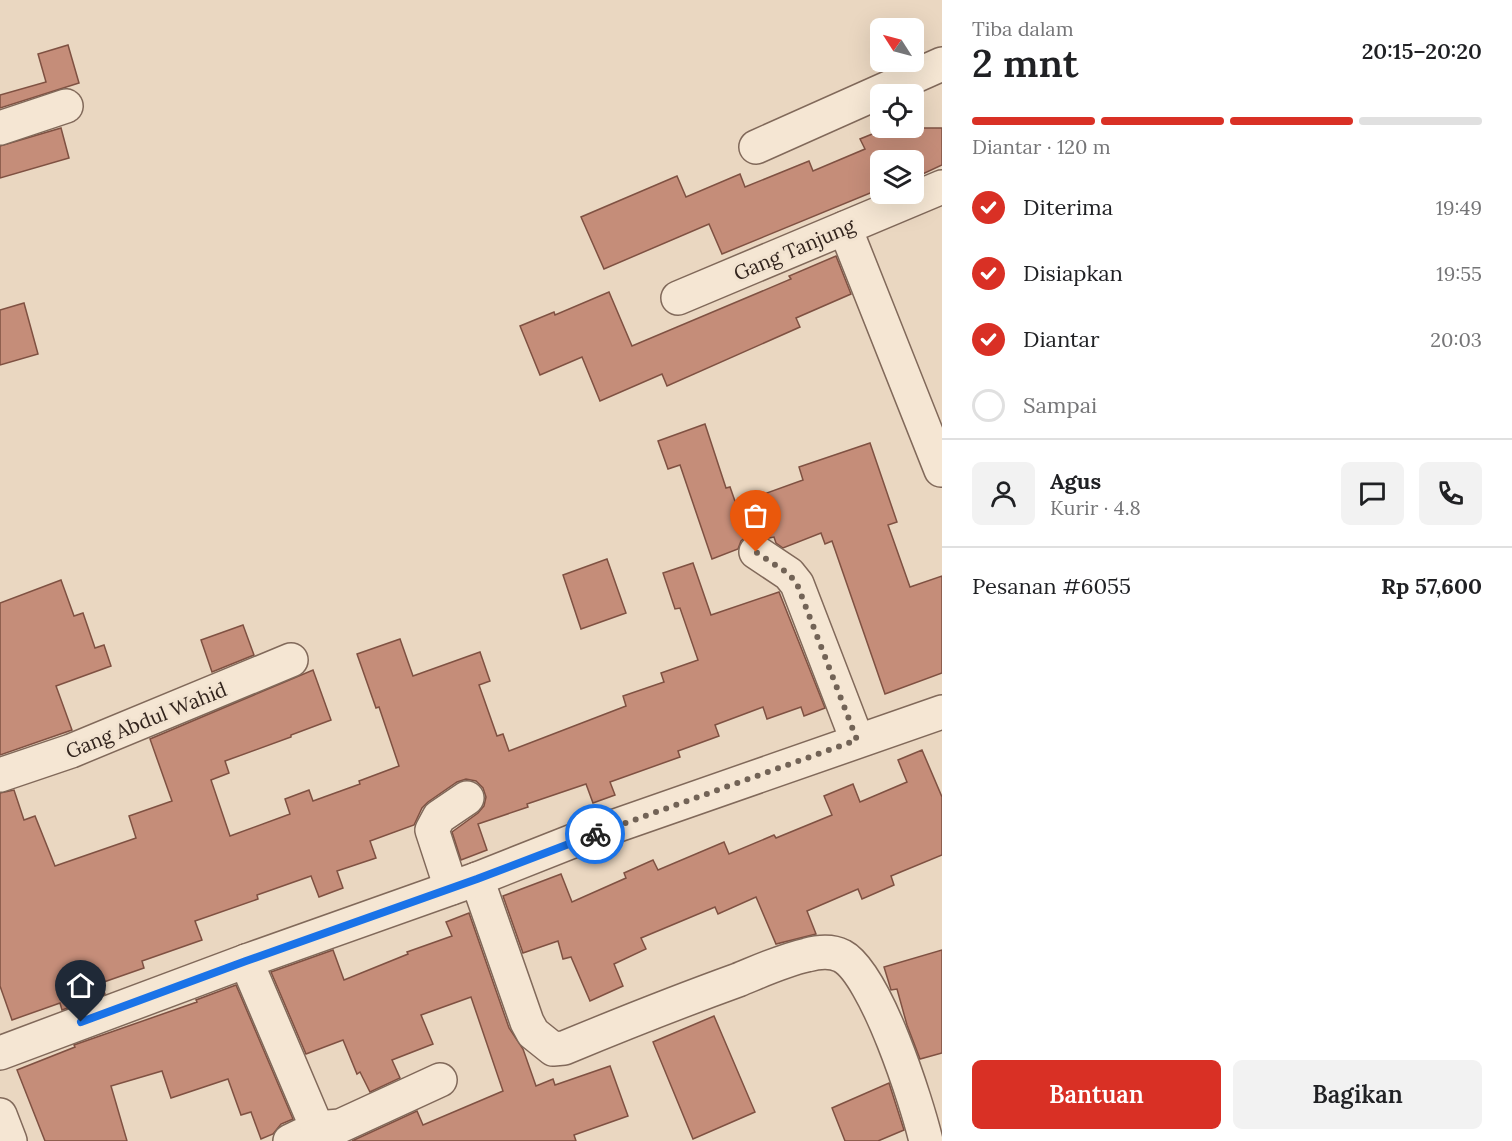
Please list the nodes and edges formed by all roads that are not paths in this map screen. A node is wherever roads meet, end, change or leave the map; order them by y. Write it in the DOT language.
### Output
graph roads {
  1 [pos="942,64"];
  2 [pos="66,106"];
  3 [pos="0,128"];
  4 [pos="756,147"];
  5 [pos="942,187"];
  6 [pos="845,228"];
  7 [pos="678,298"];
  8 [pos="940,470"];
  9 [pos="756,552"];
  10 [pos="291,660"];
  11 [pos="942,712"];
  12 [pos="857,740"];
  13 [pos="0,775"];
  14 [pos="468,798"];
  15 [pos="464,884"];
  16 [pos="246,961"];
  17 [pos="0,1053"];
  18 [pos="440,1080"];
  19 [pos="0,1115"];
  20 [pos="303,1135"];
  21 [pos="10,1141"];
  22 [pos="926,1141"];
  1 -- 4 [label="street"];
  2 -- 3 [label="street"];
  5 -- 6 [label="street, Gang Tanjung"];
  6 -- 7 [label="street, Gang Tanjung"];
  6 -- 8 [label="street"];
  9 -- 12 [label="street"];
  10 -- 13 [label="street, Gang Abdul Wahid"];
  11 -- 12 [label="street"];
  12 -- 15 [label="street"];
  14 -- 15 [label="street"];
  15 -- 16 [label="street"];
  15 -- 22 [label="street"];
  16 -- 17 [label="street"];
  16 -- 20 [label="street"];
  18 -- 20 [label="street"];
  19 -- 21 [label="street"];
}
